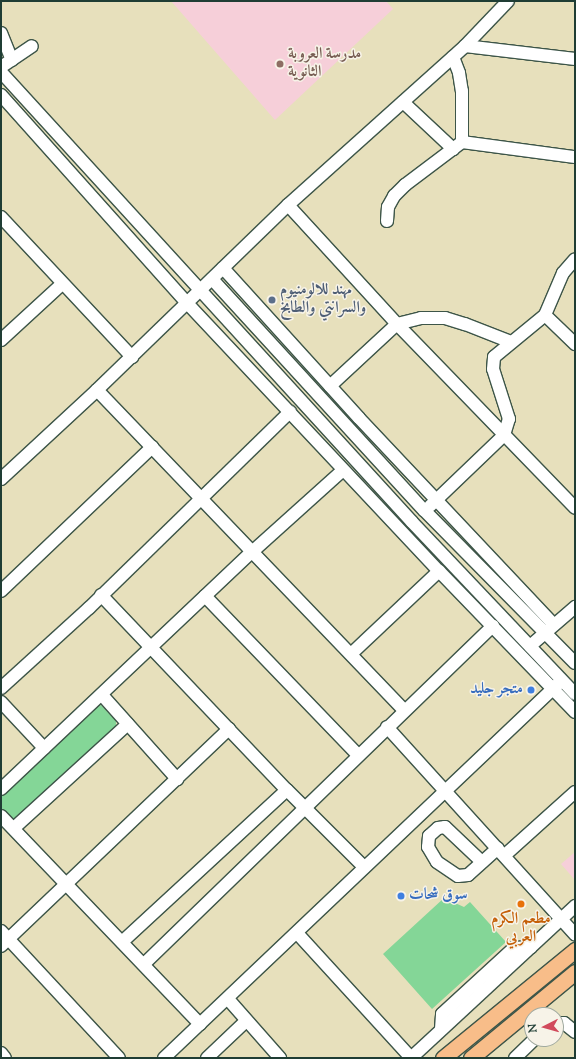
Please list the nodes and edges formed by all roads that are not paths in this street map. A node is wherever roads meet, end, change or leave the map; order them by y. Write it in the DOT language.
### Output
graph roads {
  1 [pos="508,1"];
  2 [pos="1,33"];
  3 [pos="32,46"];
  4 [pos="465,46"];
  5 [pos="453,58"];
  6 [pos="575,58"];
  7 [pos="12,60"];
  8 [pos="1,67"];
  9 [pos="1,72"];
  10 [pos="1,95"];
  11 [pos="403,102"];
  12 [pos="462,142"];
  13 [pos="453,150"];
  14 [pos="575,157"];
  15 [pos="288,204"];
  16 [pos="1,217"];
  17 [pos="387,221"];
  18 [pos="575,259"];
  19 [pos="223,268"];
  20 [pos="212,279"];
  21 [pos="62,284"];
  22 [pos="200,291"];
  23 [pos="187,303"];
  24 [pos="545,315"];
  25 [pos="397,324"];
  26 [pos="1,340"];
  27 [pos="510,342"];
  28 [pos="575,344"];
  29 [pos="132,357"];
  30 [pos="330,386"];
  31 [pos="97,390"];
  32 [pos="290,412"];
  33 [pos="504,435"];
  34 [pos="152,447"];
  35 [pos="343,470"];
  36 [pos="1,479"];
  37 [pos="571,495"];
  38 [pos="200,498"];
  39 [pos="435,501"];
  40 [pos="575,508"];
  41 [pos="424,510"];
  42 [pos="412,522"];
  43 [pos="402,531"];
  44 [pos="252,552"];
  45 [pos="439,571"];
  46 [pos="1,591"];
  47 [pos="101,596"];
  48 [pos="205,596"];
  49 [pos="575,607"];
  50 [pos="493,626"];
  51 [pos="550,629"];
  52 [pos="530,646"];
  53 [pos="152,648"];
  54 [pos="351,654"];
  55 [pos="575,663"];
  56 [pos="562,680"];
  57 [pos="1,688"];
  58 [pos="553,689"];
  59 [pos="575,694"];
  60 [pos="102,695"];
  61 [pos="1,702"];
  62 [pos="404,710"];
  63 [pos="575,712"];
  64 [pos="128,724"];
  65 [pos="387,727"];
  66 [pos="228,729"];
  67 [pos="44,748"];
  68 [pos="358,755"];
  69 [pos="177,779"];
  70 [pos="1,790"];
  71 [pos="287,790"];
  72 [pos="444,792"];
  73 [pos="575,792"];
  74 [pos="306,808"];
  75 [pos="1,816"];
  76 [pos="14,828"];
  77 [pos="501,851"];
  78 [pos="482,862"];
  79 [pos="364,867"];
  80 [pos="66,884"];
  81 [pos="575,906"];
  82 [pos="561,918"];
  83 [pos="298,933"];
  84 [pos="575,934"];
  85 [pos="4,939"];
  86 [pos="122,942"];
  87 [pos="575,950"];
  88 [pos="144,964"];
  89 [pos="575,972"];
  90 [pos="228,999"];
  91 [pos="246,1021"];
  92 [pos="564,1023"];
  93 [pos="200,1024"];
  94 [pos="575,1032"];
  95 [pos="527,1047"];
  96 [pos="119,1058"];
  97 [pos="164,1058"];
  98 [pos="207,1058"];
  99 [pos="280,1058"];
  100 [pos="411,1058"];
  101 [pos="443,1058"];
  102 [pos="471,1058"];
  103 [pos="515,1058"];
  1 -- 4 [label="street"];
  2 -- 7 [label="street"];
  3 -- 7 [label="street"];
  4 -- 5 [label="street"];
  4 -- 6 [label="street"];
  5 -- 11 [label="street"];
  5 -- 12 [label="street"];
  7 -- 8 [label="street"];
  9 -- 22 [label="street"];
  10 -- 23 [label="street"];
  11 -- 13 [label="street"];
  11 -- 15 [label="street"];
  12 -- 13 [label="street"];
  12 -- 14 [label="street"];
  13 -- 17 [label="street"];
  15 -- 19 [label="street"];
  15 -- 25 [label="street"];
  16 -- 21 [label="street"];
  18 -- 24 [label="street"];
  19 -- 20 [label="street"];
  19 -- 30 [label="street"];
  20 -- 22 [label="street"];
  20 -- 41 [label="street"];
  21 -- 26 [label="street"];
  21 -- 29 [label="street"];
  22 -- 23 [label="street"];
  22 -- 42 [label="street"];
  23 -- 29 [label="street"];
  23 -- 32 [label="street"];
  24 -- 27 [label="street"];
  24 -- 28 [label="street"];
  25 -- 27 [label="street"];
  25 -- 30 [label="street"];
  25 -- 33 [label="street"];
  27 -- 33 [label="street"];
  29 -- 31 [label="street"];
  30 -- 39 [label="street"];
  31 -- 34 [label="street"];
  31 -- 36 [label="street"];
  32 -- 35 [label="street"];
  32 -- 38 [label="street"];
  33 -- 37 [label="street"];
  33 -- 39 [label="street"];
  34 -- 38 [label="street"];
  34 -- 46 [label="street"];
  35 -- 43 [label="street"];
  35 -- 44 [label="street"];
  37 -- 40 [label="street"];
  38 -- 44 [label="street"];
  38 -- 47 [label="street"];
  39 -- 41 [label="street"];
  39 -- 51 [label="street"];
  41 -- 42 [label="street"];
  41 -- 51 [label="street"];
  42 -- 43 [label="street"];
  42 -- 52 [label="street"];
  43 -- 45 [label="street"];
  44 -- 48 [label="street"];
  44 -- 54 [label="street"];
  45 -- 50 [label="street"];
  45 -- 54 [label="street"];
  47 -- 53 [label="street"];
  47 -- 57 [label="street"];
  48 -- 53 [label="street"];
  48 -- 68 [label="street"];
  49 -- 51 [label="street"];
  50 -- 58 [label="street"];
  50 -- 62 [label="street"];
  51 -- 52 [label="street"];
  51 -- 55 [label="street"];
  52 -- 56 [label="street"];
  53 -- 60 [label="street"];
  53 -- 66 [label="street"];
  54 -- 62 [label="street"];
  56 -- 58 [label="street"];
  56 -- 59 [label="street"];
  58 -- 63 [label="street"];
  58 -- 72 [label="street"];
  60 -- 64 [label="street"];
  60 -- 67 [label="street"];
  61 -- 67 [label="street"];
  62 -- 65 [label="street"];
  64 -- 69 [label="street"];
  64 -- 76 [label="street"];
  65 -- 68 [label="street"];
  65 -- 72 [label="street"];
  66 -- 69 [label="street"];
  66 -- 71 [label="street"];
  67 -- 70 [label="street"];
  68 -- 74 [label="street"];
  69 -- 80 [label="street"];
  71 -- 74 [label="street"];
  71 -- 86 [label="street"];
  72 -- 77 [label="street"];
  72 -- 79 [label="street"];
  73 -- 77 [label="street"];
  74 -- 79 [label="street"];
  74 -- 88 [label="street"];
  75 -- 76 [label="street"];
  76 -- 80 [label="street"];
  77 -- 78 [label="street"];
  77 -- 82 [label="street"];
  78 -- 78 [label="street"];
  79 -- 83 [label="street"];
  80 -- 85 [label="street"];
  80 -- 86 [label="street"];
  81 -- 82 [label="street"];
  82 -- 84 [label="street"];
  82 -- 100 [label="street"];
  83 -- 90 [label="street"];
  83 -- 100 [label="street"];
  85 -- 96 [label="street"];
  86 -- 88 [label="street"];
  87 -- 101 [label="main road"];
  88 -- 93 [label="street"];
  89 -- 102 [label="main road"];
  90 -- 91 [label="street"];
  90 -- 93 [label="street"];
  91 -- 98 [label="street"];
  91 -- 99 [label="street"];
  92 -- 94 [label="street"];
  93 -- 97 [label="street"];
  95 -- 103 [label="street"];
}
